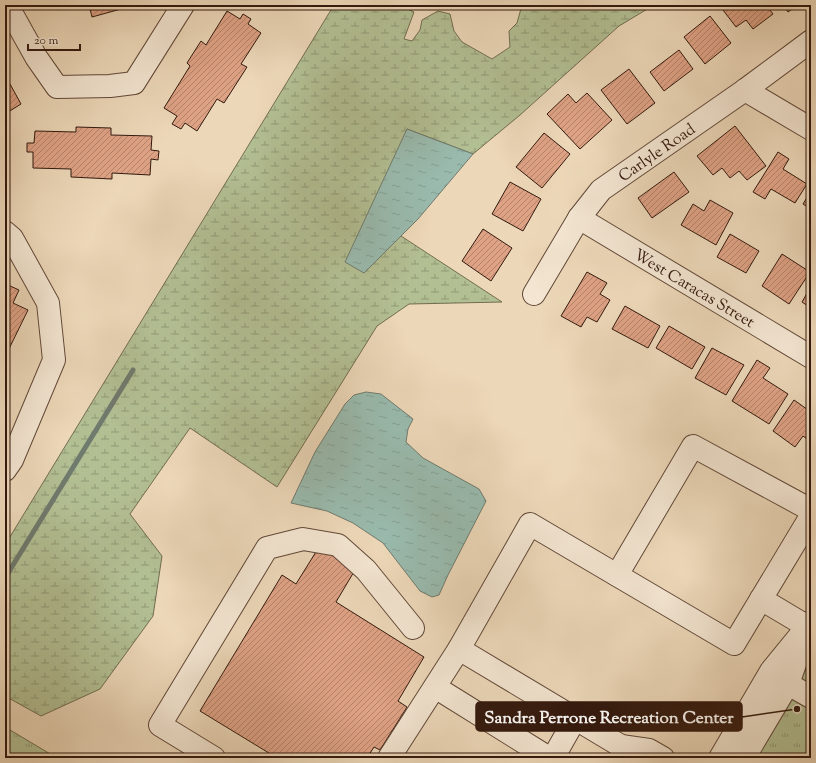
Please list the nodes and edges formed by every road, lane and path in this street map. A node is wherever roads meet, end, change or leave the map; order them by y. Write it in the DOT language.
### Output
graph roads {
  1 [pos="7,5"];
  2 [pos="183,5"];
  3 [pos="811,41"];
  4 [pos="745,90"];
  5 [pos="811,129"];
  6 [pos="579,218"];
  7 [pos="5,232"];
  8 [pos="534,294"];
  9 [pos="811,357"];
  10 [pos="7,462"];
  11 [pos="811,510"];
  12 [pos="811,516"];
  13 [pos="617,575"];
  14 [pos="761,599"];
  15 [pos="810,625"];
  16 [pos="413,628"];
  17 [pos="459,650"];
  18 [pos="788,684"];
  19 [pos="435,686"];
  20 [pos="811,697"];
  21 [pos="575,719"];
  22 [pos="625,752"];
  23 [pos="214,758"];
  24 [pos="389,758"];
  25 [pos="549,758"];
  26 [pos="553,758"];
  27 [pos="663,758"];
  28 [pos="720,758"];
  29 [pos="744,758"];
  1 -- 2 [label="street"];
  3 -- 4 [label="street, Carlyle Road"];
  4 -- 5 [label="street"];
  4 -- 6 [label="street, Carlyle Road"];
  6 -- 8 [label="street, Carlyle Road"];
  6 -- 9 [label="street, West Caracas Street"];
  7 -- 10 [label="street"];
  11 -- 13 [label="street"];
  12 -- 14 [label="street"];
  13 -- 14 [label="street"];
  13 -- 17 [label="street"];
  14 -- 15 [label="street"];
  15 -- 18 [label="street"];
  15 -- 28 [label="street"];
  16 -- 23 [label="street"];
  17 -- 19 [label="street"];
  17 -- 21 [label="street"];
  18 -- 20 [label="street"];
  18 -- 29 [label="street"];
  19 -- 24 [label="street"];
  19 -- 25 [label="street"];
  21 -- 22 [label="street"];
  21 -- 26 [label="street"];
  22 -- 27 [label="street"];
}
